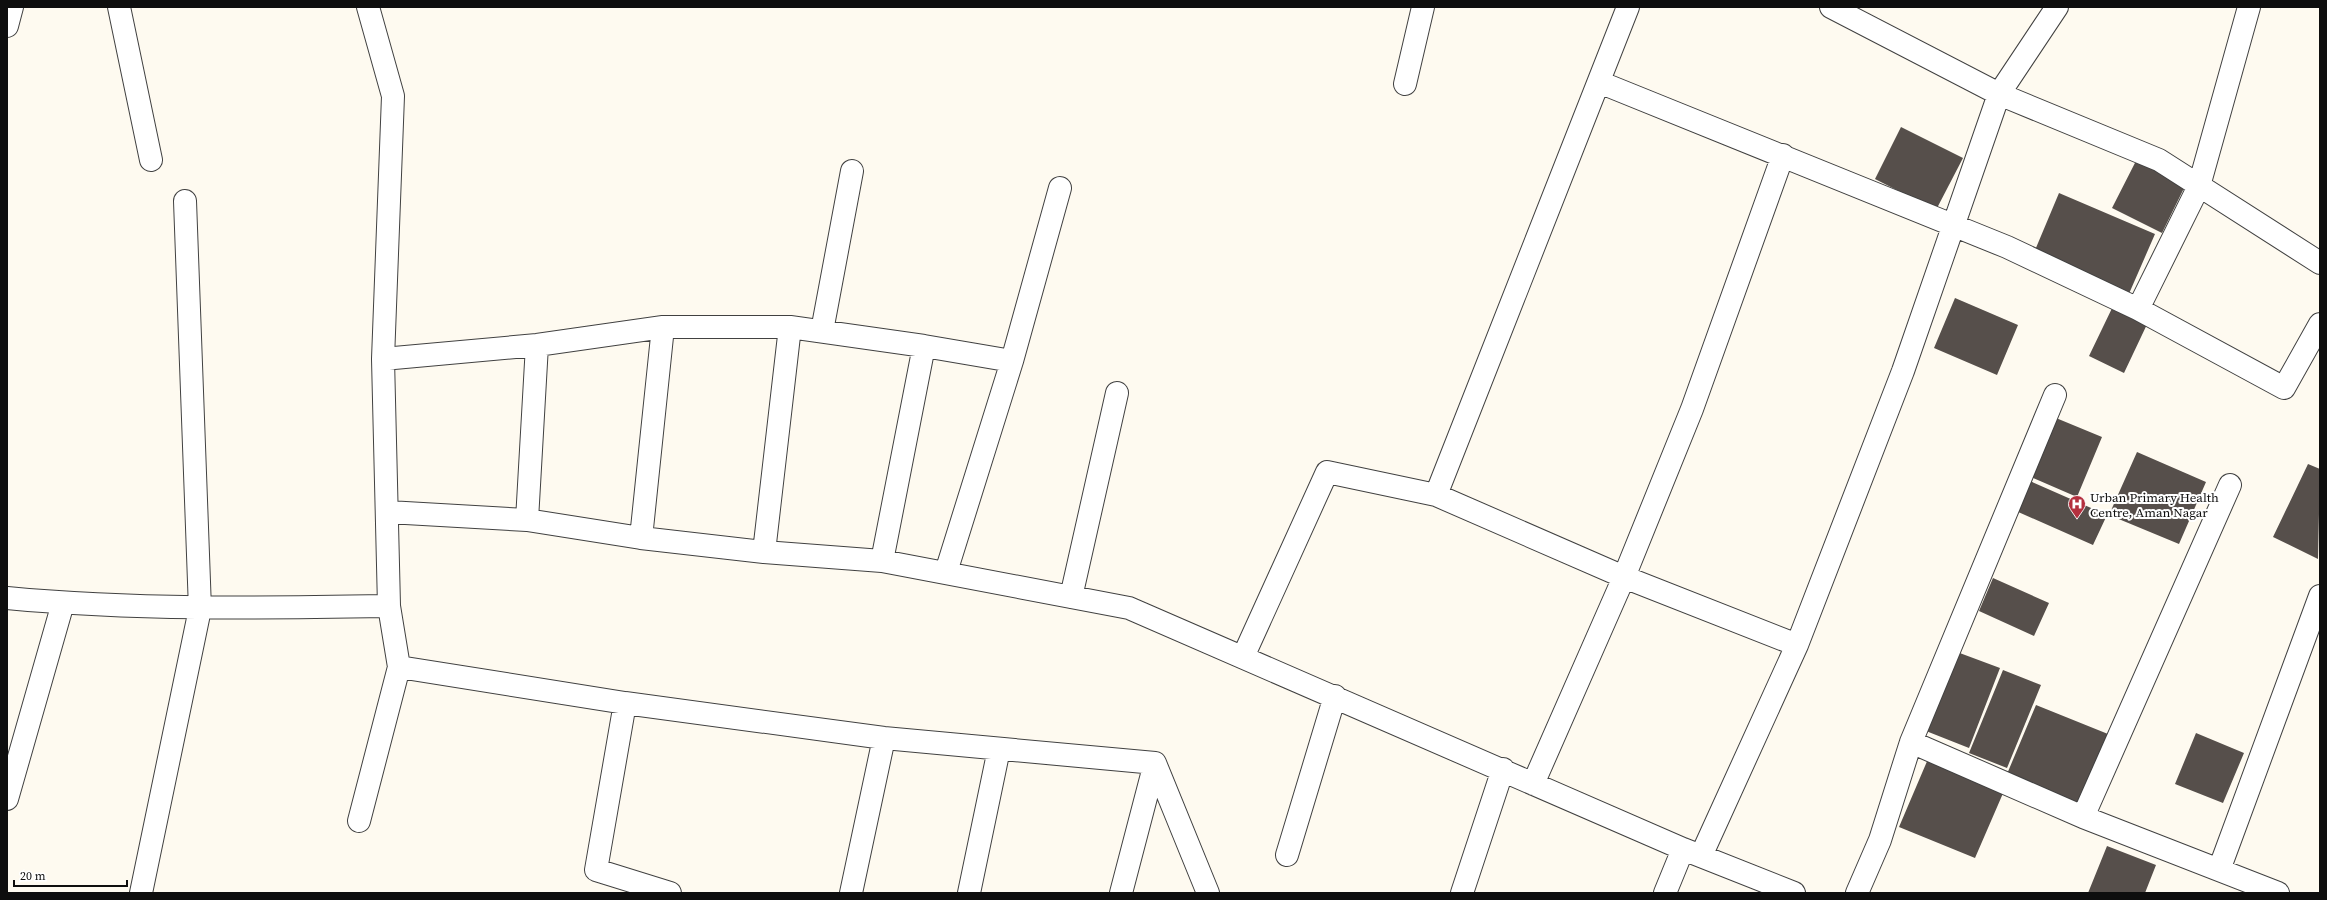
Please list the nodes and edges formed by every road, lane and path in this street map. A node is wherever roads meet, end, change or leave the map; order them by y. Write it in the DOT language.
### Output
graph roads {
  1 [pos="12,7"];
  2 [pos="119,7"];
  3 [pos="368,7"];
  4 [pos="1423,7"];
  5 [pos="1628,7"];
  6 [pos="1831,7"];
  7 [pos="2057,7"];
  8 [pos="2249,7"];
  9 [pos="7,26"];
  10 [pos="1599,82"];
  11 [pos="1405,84"];
  12 [pos="1999,94"];
  13 [pos="1782,155"];
  14 [pos="151,160"];
  15 [pos="852,171"];
  16 [pos="2199,186"];
  17 [pos="1060,188"];
  18 [pos="185,201"];
  19 [pos="1954,225"];
  20 [pos="2320,263"];
  21 [pos="2138,309"];
  22 [pos="2320,324"];
  23 [pos="663,327"];
  24 [pos="790,327"];
  25 [pos="822,331"];
  26 [pos="537,345"];
  27 [pos="924,346"];
  28 [pos="383,359"];
  29 [pos="1012,361"];
  30 [pos="1117,393"];
  31 [pos="2055,395"];
  32 [pos="2230,485"];
  33 [pos="1436,495"];
  34 [pos="388,512"];
  35 [pos="527,520"];
  36 [pos="642,538"];
  37 [pos="764,552"];
  38 [pos="882,561"];
  39 [pos="946,572"];
  40 [pos="1624,577"];
  41 [pos="2320,596"];
  42 [pos="1071,597"];
  43 [pos="7,598"];
  44 [pos="63,603"];
  45 [pos="389,606"];
  46 [pos="200,609"];
  47 [pos="1797,645"];
  48 [pos="1242,657"];
  49 [pos="399,667"];
  50 [pos="1335,696"];
  51 [pos="625,703"];
  52 [pos="884,738"];
  53 [pos="1911,742"];
  54 [pos="998,749"];
  55 [pos="1155,763"];
  56 [pos="1503,769"];
  57 [pos="1533,784"];
  58 [pos="7,799"];
  59 [pos="2083,817"];
  60 [pos="359,821"];
  61 [pos="1692,852"];
  62 [pos="1287,855"];
  63 [pos="2219,870"];
  64 [pos="141,893"];
  65 [pos="670,893"];
  66 [pos="851,893"];
  67 [pos="969,893"];
  68 [pos="1121,893"];
  69 [pos="1208,893"];
  70 [pos="1462,893"];
  71 [pos="1665,893"];
  72 [pos="1794,893"];
  73 [pos="1857,893"];
  74 [pos="2278,893"];
  1 -- 9 [label="street"];
  2 -- 14 [label="street"];
  3 -- 28 [label="street"];
  4 -- 11 [label="street"];
  5 -- 10 [label="street"];
  6 -- 12 [label="street"];
  7 -- 12 [label="street"];
  8 -- 16 [label="street"];
  10 -- 13 [label="street"];
  10 -- 33 [label="street"];
  12 -- 16 [label="street"];
  12 -- 19 [label="street"];
  13 -- 19 [label="street"];
  13 -- 40 [label="street"];
  15 -- 25 [label="street"];
  16 -- 20 [label="street"];
  16 -- 21 [label="street"];
  17 -- 29 [label="street"];
  18 -- 46 [label="street"];
  19 -- 21 [label="street"];
  19 -- 47 [label="street"];
  21 -- 22 [label="street"];
  23 -- 24 [label="street"];
  23 -- 26 [label="street"];
  23 -- 36 [label="street"];
  24 -- 25 [label="street"];
  24 -- 37 [label="street"];
  25 -- 27 [label="street"];
  26 -- 28 [label="street"];
  26 -- 35 [label="street"];
  27 -- 29 [label="street"];
  27 -- 38 [label="street"];
  28 -- 34 [label="street"];
  29 -- 39 [label="street"];
  30 -- 42 [label="street"];
  31 -- 53 [label="street"];
  32 -- 59 [label="street"];
  33 -- 40 [label="street"];
  33 -- 48 [label="street"];
  34 -- 35 [label="street"];
  34 -- 45 [label="street"];
  35 -- 36 [label="street"];
  36 -- 37 [label="street"];
  37 -- 38 [label="street"];
  38 -- 39 [label="street"];
  39 -- 42 [label="street"];
  40 -- 47 [label="street"];
  40 -- 57 [label="street"];
  41 -- 63 [label="street"];
  42 -- 48 [label="street"];
  43 -- 44 [label="street"];
  44 -- 46 [label="street"];
  44 -- 58 [label="street"];
  45 -- 46 [label="street"];
  45 -- 49 [label="street"];
  46 -- 64 [label="street"];
  47 -- 61 [label="street"];
  48 -- 50 [label="street"];
  49 -- 51 [label="street"];
  49 -- 60 [label="street"];
  50 -- 56 [label="street"];
  50 -- 62 [label="street"];
  51 -- 52 [label="street"];
  51 -- 65 [label="street"];
  52 -- 54 [label="street"];
  52 -- 66 [label="street"];
  53 -- 59 [label="street"];
  53 -- 73 [label="street"];
  54 -- 55 [label="street"];
  54 -- 67 [label="street"];
  55 -- 68 [label="street"];
  55 -- 69 [label="street"];
  56 -- 57 [label="street"];
  56 -- 70 [label="street"];
  57 -- 61 [label="street"];
  59 -- 63 [label="street"];
  61 -- 71 [label="street"];
  61 -- 72 [label="street"];
  63 -- 74 [label="street"];
}
